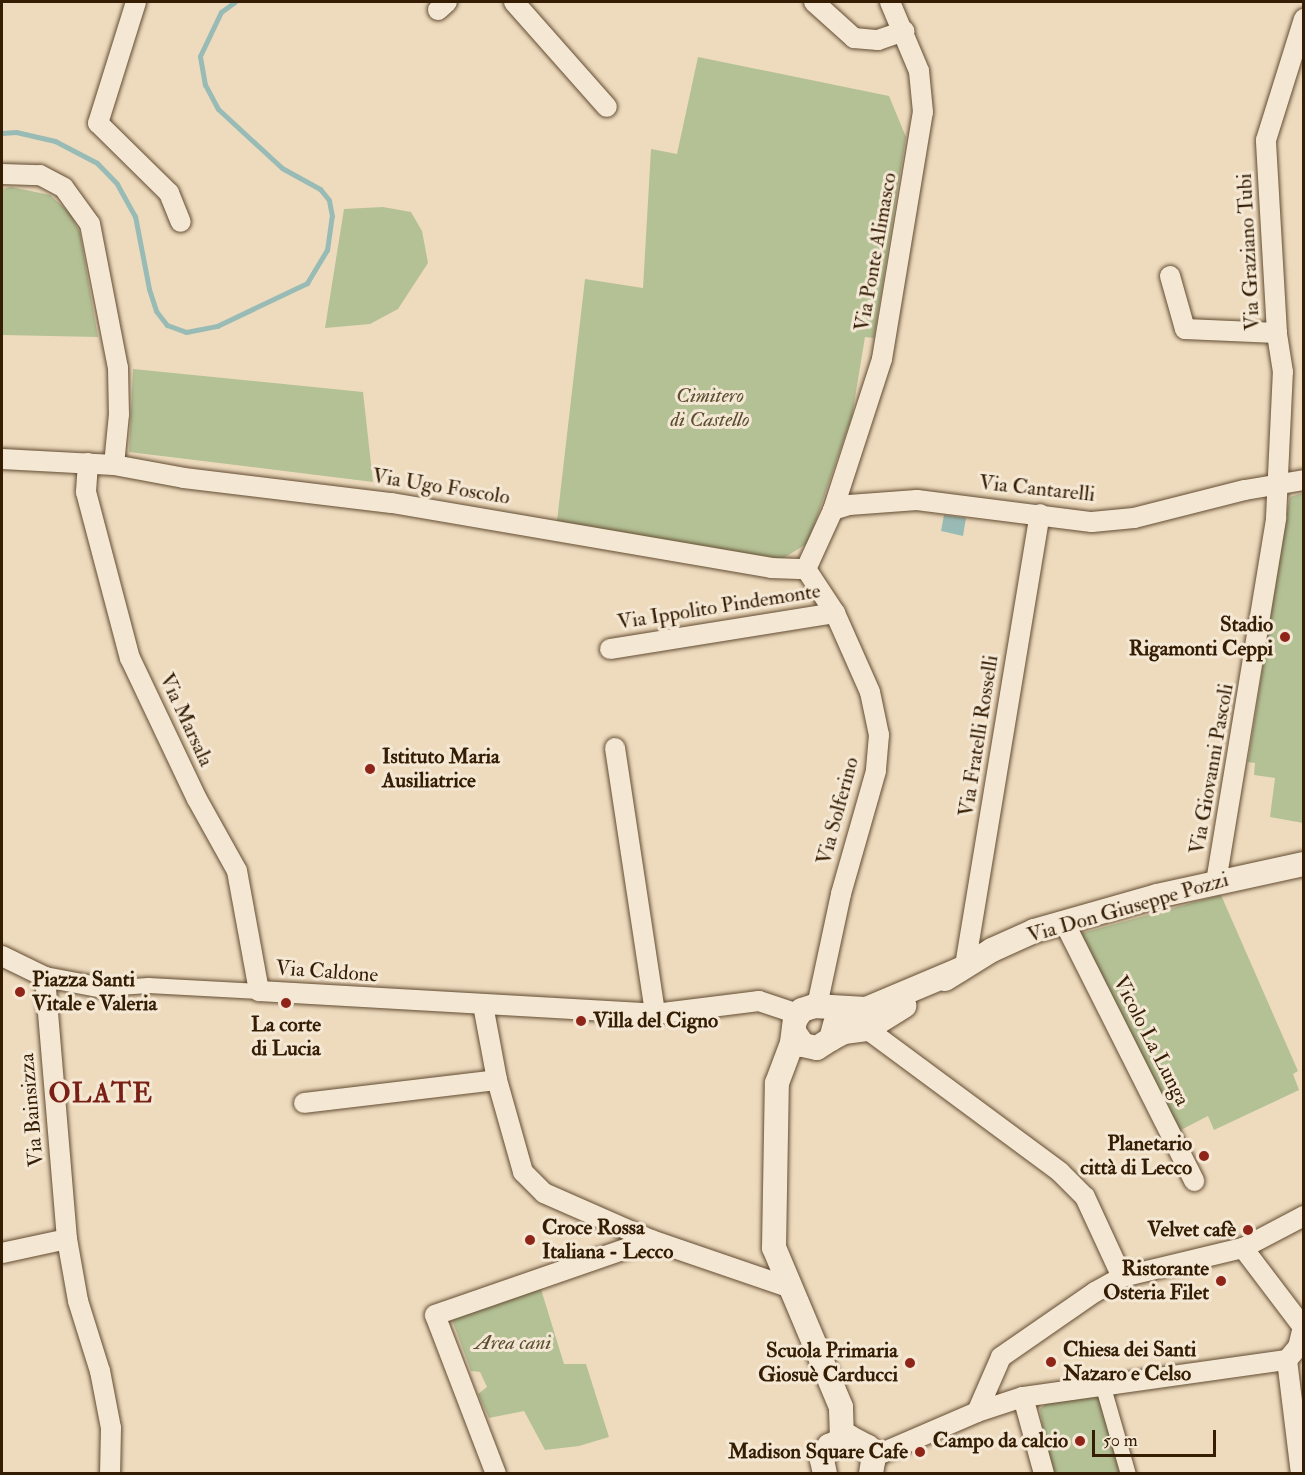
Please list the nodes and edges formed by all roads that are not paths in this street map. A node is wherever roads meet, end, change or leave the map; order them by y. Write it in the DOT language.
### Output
graph roads {
  1 [pos="136,2"];
  2 [pos="514,2"];
  3 [pos="814,2"];
  4 [pos="890,2"];
  5 [pos="1304,20"];
  6 [pos="904,31"];
  7 [pos="607,107"];
  8 [pos="2,174"];
  9 [pos="181,222"];
  10 [pos="1170,276"];
  11 [pos="1277,333"];
  12 [pos="2,459"];
  13 [pos="88,463"];
  14 [pos="114,465"];
  15 [pos="1304,480"];
  16 [pos="1276,486"];
  17 [pos="833,510"];
  18 [pos="1040,514"];
  19 [pos="806,568"];
  20 [pos="835,613"];
  21 [pos="610,648"];
  22 [pos="615,748"];
  23 [pos="1304,864"];
  24 [pos="1216,882"];
  25 [pos="1064,922"];
  26 [pos="2,956"];
  27 [pos="962,968"];
  28 [pos="45,977"];
  29 [pos="103,988"];
  30 [pos="259,991"];
  31 [pos="483,1005"];
  32 [pos="655,1014"];
  33 [pos="807,1015"];
  34 [pos="867,1029"];
  35 [pos="826,1043"];
  36 [pos="498,1080"];
  37 [pos="304,1103"];
  38 [pos="776,1117"];
  39 [pos="1194,1182"];
  40 [pos="1304,1216"];
  41 [pos="67,1239"];
  42 [pos="651,1240"];
  43 [pos="1243,1248"];
  44 [pos="2,1253"];
  45 [pos="1122,1277"];
  46 [pos="788,1287"];
  47 [pos="1287,1360"];
  48 [pos="1103,1387"];
  49 [pos="1023,1397"];
  50 [pos="976,1412"];
  51 [pos="842,1438"];
  52 [pos="871,1463"];
  53 [pos="110,1473"];
  54 [pos="496,1473"];
  55 [pos="825,1473"];
  56 [pos="1044,1473"];
  57 [pos="1128,1473"];
  58 [pos="1301,1473"];
  1 -- 9 [label="street"];
  2 -- 7 [label="street"];
  3 -- 6 [label="street"];
  4 -- 6 [label="street, Via Ponte Alimasco"];
  5 -- 11 [label="street, Via Graziano Tubi"];
  6 -- 17 [label="street, Via Ponte Alimasco"];
  8 -- 14 [label="street"];
  10 -- 11 [label="street"];
  11 -- 16 [label="street, Via Graziano Tubi"];
  12 -- 13 [label="street, Via Ugo Foscolo"];
  13 -- 14 [label="street, Via Ugo Foscolo"];
  13 -- 30 [label="street, Via Marsala"];
  14 -- 19 [label="street, Via Ugo Foscolo"];
  15 -- 16 [label="street, Via Cantarelli"];
  16 -- 18 [label="street, Via Cantarelli"];
  16 -- 24 [label="street, Via Giovanni Pascoli"];
  17 -- 18 [label="street, Via Cantarelli"];
  17 -- 19 [label="street"];
  18 -- 27 [label="street, Via Fratelli Rosselli"];
  19 -- 20 [label="street, Via Solferino"];
  20 -- 21 [label="street, Via Ippolito Pindemonte"];
  20 -- 33 [label="street, Via Solferino"];
  22 -- 32 [label="street"];
  23 -- 24 [label="street, Via Don Giuseppe Pozzi"];
  24 -- 25 [label="street, Via Don Giuseppe Pozzi"];
  25 -- 27 [label="street, Via Don Giuseppe Pozzi"];
  25 -- 39 [label="street, Vicolo La Lunga"];
  26 -- 28 [label="street, Via Caldone"];
  27 -- 33 [label="street, Via Don Giuseppe Pozzi"];
  27 -- 34 [label="street, Via Don Giuseppe Pozzi"];
  28 -- 29 [label="street, Via Caldone"];
  28 -- 41 [label="street, Via Bainsizza"];
  29 -- 30 [label="street, Via Caldone"];
  30 -- 31 [label="street, Via Caldone"];
  31 -- 32 [label="street, Via Caldone"];
  31 -- 36 [label="street"];
  32 -- 33 [label="street, Via Caldone"];
  33 -- 35 [label="street"];
  33 -- 35 [label="street"];
  33 -- 38 [label="street"];
  34 -- 35 [label="street, Via Don Giuseppe Pozzi"];
  34 -- 45 [label="street"];
  35 -- 38 [label="street"];
  36 -- 37 [label="street"];
  36 -- 42 [label="street"];
  38 -- 46 [label="street"];
  40 -- 43 [label="street"];
  41 -- 44 [label="street"];
  41 -- 53 [label="street, Via Bainsizza"];
  42 -- 46 [label="street"];
  42 -- 54 [label="street"];
  43 -- 45 [label="street"];
  43 -- 47 [label="street"];
  45 -- 50 [label="street"];
  46 -- 51 [label="street"];
  47 -- 48 [label="street"];
  47 -- 58 [label="street"];
  48 -- 49 [label="street"];
  48 -- 57 [label="street"];
  49 -- 50 [label="street"];
  49 -- 56 [label="street"];
  50 -- 52 [label="street"];
  51 -- 52 [label="street"];
  51 -- 55 [label="street"];
}
